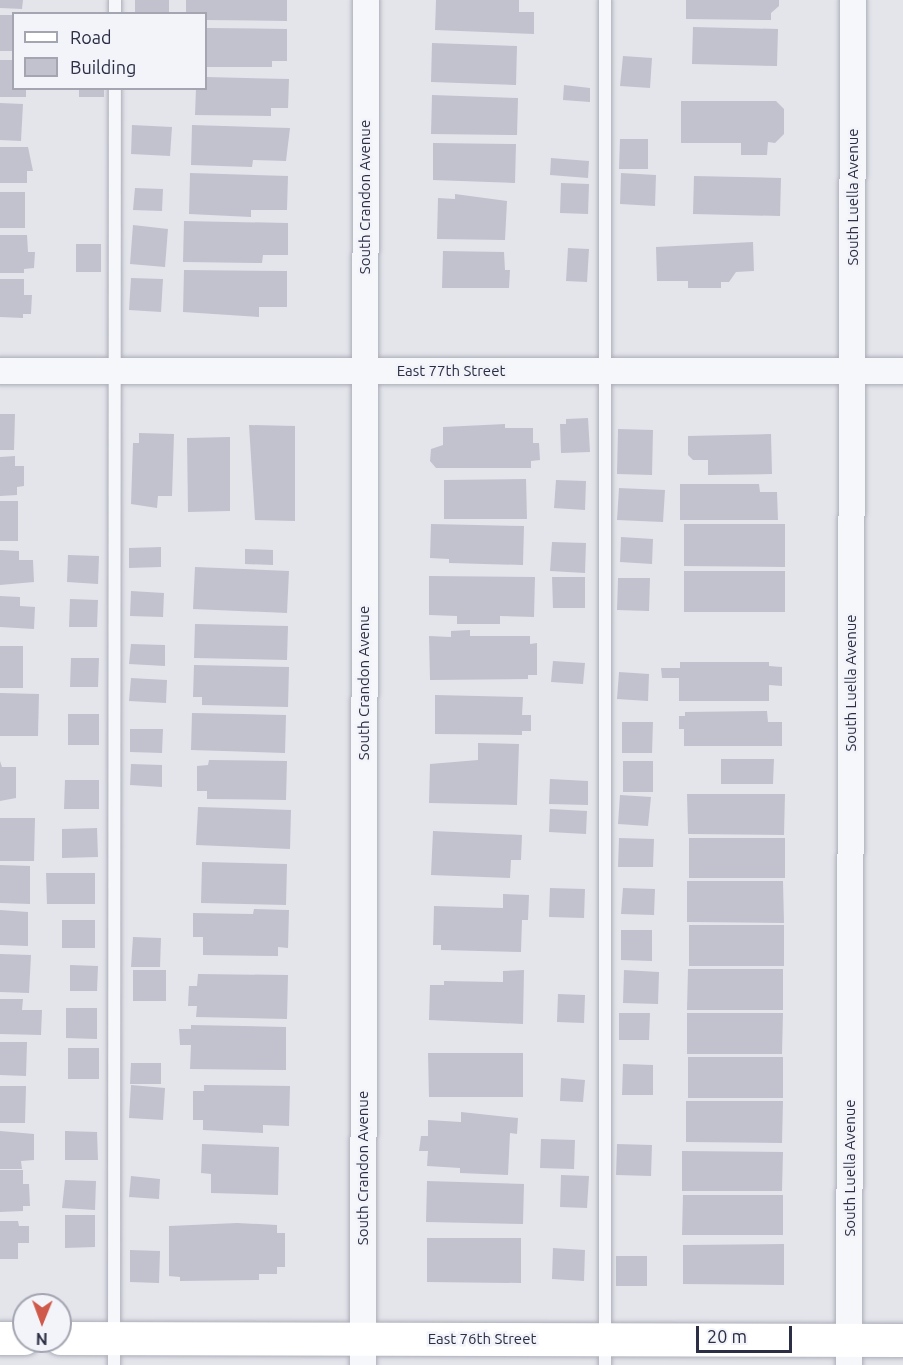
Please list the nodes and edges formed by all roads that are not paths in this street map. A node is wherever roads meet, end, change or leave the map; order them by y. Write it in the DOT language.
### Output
graph roads {
  1 [pos="366,0"];
  2 [pos="605,0"];
  3 [pos="854,0"];
  4 [pos="115,90"];
  5 [pos="0,370"];
  6 [pos="115,371"];
  7 [pos="365,371"];
  8 [pos="605,371"];
  9 [pos="852,371"];
  10 [pos="903,371"];
  11 [pos="903,1340"];
  12 [pos="72,1341"];
  13 [pos="114,1352"];
  14 [pos="363,1352"];
  15 [pos="605,1352"];
  16 [pos="849,1352"];
  1 -- 7 [label="street, South Crandon Avenue"];
  2 -- 8 [label="lane"];
  3 -- 9 [label="street, South Luella Avenue"];
  4 -- 6 [label="lane"];
  5 -- 6 [label="street, East 77th Street"];
  6 -- 7 [label="street, East 77th Street"];
  6 -- 13 [label="lane"];
  7 -- 8 [label="street, East 77th Street"];
  7 -- 14 [label="street, South Crandon Avenue"];
  8 -- 9 [label="street, East 77th Street"];
  8 -- 15 [label="lane"];
  9 -- 10 [label="street, East 77th Street"];
  9 -- 16 [label="street, South Luella Avenue"];
  11 -- 16 [label="street, East 76th Street"];
  12 -- 13 [label="street, East 76th Street"];
  13 -- 14 [label="street, East 76th Street"];
  14 -- 15 [label="street, East 76th Street"];
  15 -- 16 [label="street, East 76th Street"];
}
